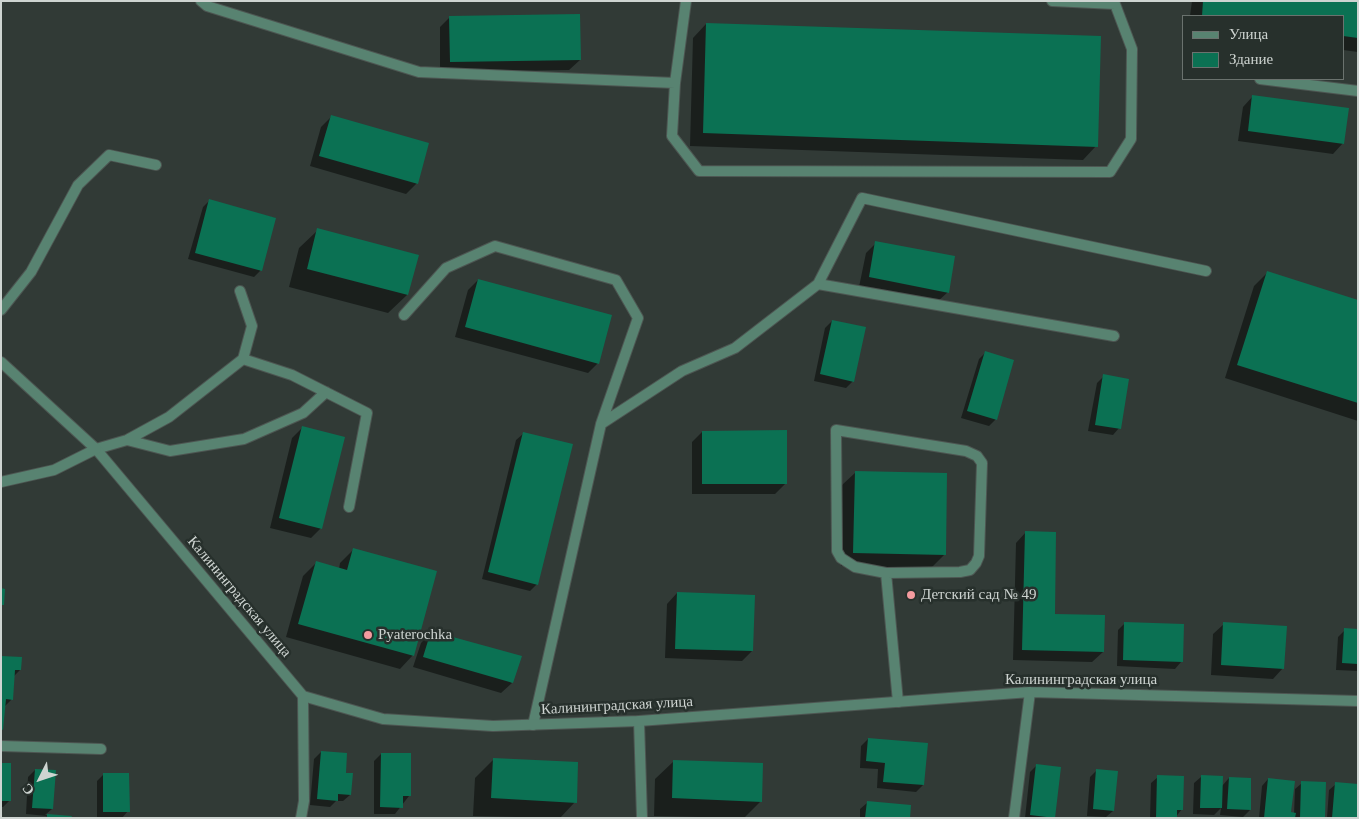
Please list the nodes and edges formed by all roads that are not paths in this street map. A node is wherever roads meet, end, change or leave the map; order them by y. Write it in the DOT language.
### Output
graph roads {
  1 [pos="201,1"];
  2 [pos="686,1"];
  3 [pos="1052,1"];
  4 [pos="1268,80"];
  5 [pos="675,83"];
  6 [pos="1358,91"];
  7 [pos="156,166"];
  8 [pos="1206,271"];
  9 [pos="818,284"];
  10 [pos="240,292"];
  11 [pos="1,310"];
  12 [pos="404,315"];
  13 [pos="1114,336"];
  14 [pos="243,359"];
  15 [pos="1,362"];
  16 [pos="326,392"];
  17 [pos="601,424"];
  18 [pos="127,440"];
  19 [pos="96,449"];
  20 [pos="1,482"];
  21 [pos="349,507"];
  22 [pos="886,573"];
  23 [pos="1030,692"];
  24 [pos="303,696"];
  25 [pos="1358,701"];
  26 [pos="898,702"];
  27 [pos="639,721"];
  28 [pos="533,725"];
  29 [pos="1,746"];
  30 [pos="101,749"];
  31 [pos="302,818"];
  32 [pos="642,818"];
  33 [pos="1014,818"];
  1 -- 5 [label="street"];
  2 -- 5 [label="street"];
  3 -- 5 [label="street"];
  4 -- 6 [label="street"];
  7 -- 11 [label="street"];
  8 -- 9 [label="street"];
  9 -- 13 [label="street"];
  9 -- 17 [label="street"];
  10 -- 14 [label="street"];
  12 -- 17 [label="street"];
  14 -- 16 [label="street"];
  14 -- 18 [label="street"];
  15 -- 19 [label="street, Калининградская улица"];
  16 -- 18 [label="street"];
  16 -- 21 [label="street"];
  17 -- 28 [label="street"];
  18 -- 19 [label="street"];
  19 -- 20 [label="street"];
  19 -- 24 [label="street, Калининградская улица"];
  22 -- 22 [label="street"];
  22 -- 26 [label="street"];
  23 -- 25 [label="street, Калининградская улица"];
  23 -- 26 [label="street, Калининградская улица"];
  23 -- 33 [label="street"];
  24 -- 28 [label="street, Калининградская улица"];
  24 -- 31 [label="street"];
  26 -- 27 [label="street, Калининградская улица"];
  27 -- 28 [label="street, Калининградская улица"];
  27 -- 32 [label="street"];
  29 -- 30 [label="street"];
}
